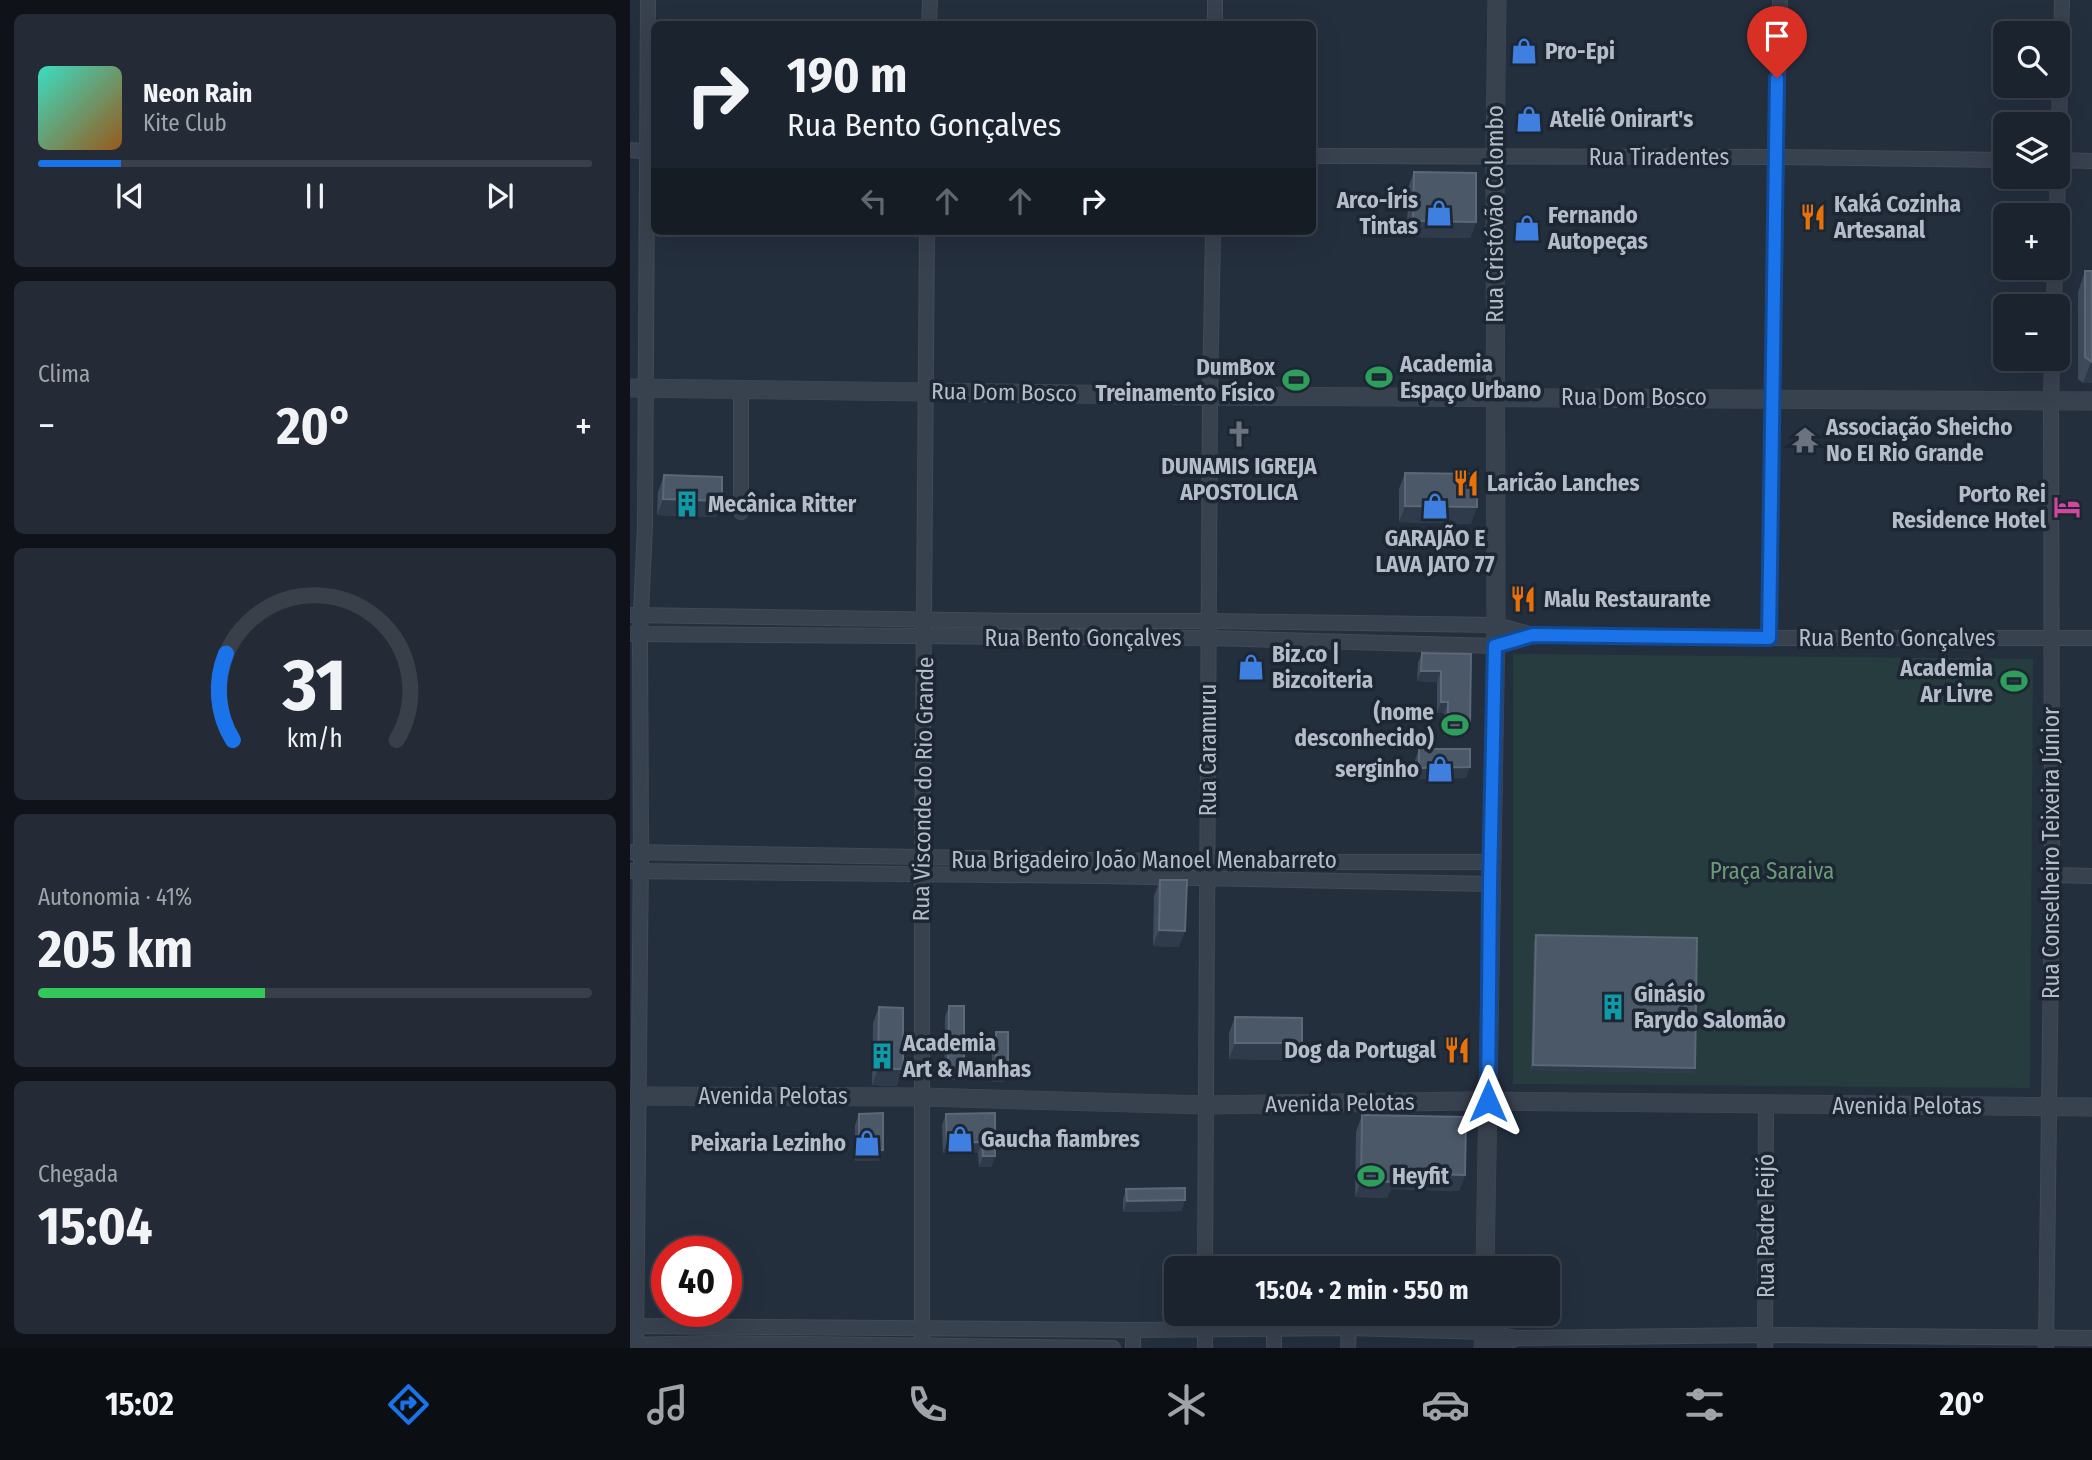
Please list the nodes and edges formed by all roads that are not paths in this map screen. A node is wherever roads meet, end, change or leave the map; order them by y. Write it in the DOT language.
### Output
graph roads {
  1 [pos="648,0"];
  2 [pos="930,0"];
  3 [pos="1215,0"];
  4 [pos="1497,0"];
  5 [pos="1780,0"];
  6 [pos="2062,0"];
  7 [pos="929,21"];
  8 [pos="1215,21"];
  9 [pos="2059,112"];
  10 [pos="630,150"];
  11 [pos="1316,156"];
  12 [pos="1495,156"];
  13 [pos="650,157"];
  14 [pos="1775,157"];
  15 [pos="1993,160"];
  16 [pos="2070,160"];
  17 [pos="2092,161"];
  18 [pos="630,163"];
  19 [pos="927,235"];
  20 [pos="1213,235"];
  21 [pos="2052,371"];
  22 [pos="638,388"];
  23 [pos="740,390"];
  24 [pos="925,391"];
  25 [pos="1210,396"];
  26 [pos="1495,396"];
  27 [pos="1773,398"];
  28 [pos="2051,401"];
  29 [pos="2092,401"];
  30 [pos="741,512"];
  31 [pos="635,615"];
  32 [pos="731,618"];
  33 [pos="924,619"];
  34 [pos="1019,621"];
  35 [pos="1209,621"];
  36 [pos="1496,625"];
  37 [pos="635,634"];
  38 [pos="730,635"];
  39 [pos="1533,635"];
  40 [pos="925,636"];
  41 [pos="1020,637"];
  42 [pos="1209,638"];
  43 [pos="1769,638"];
  44 [pos="2053,638"];
  45 [pos="2092,638"];
  46 [pos="1495,646"];
  47 [pos="635,852"];
  48 [pos="922,858"];
  49 [pos="1099,859"];
  50 [pos="1292,861"];
  51 [pos="1208,862"];
  52 [pos="1490,862"];
  53 [pos="635,871"];
  54 [pos="922,874"];
  55 [pos="2052,875"];
  56 [pos="1100,876"];
  57 [pos="2092,876"];
  58 [pos="1208,879"];
  59 [pos="1292,881"];
  60 [pos="1490,884"];
  61 [pos="634,1096"];
  62 [pos="921,1097"];
  63 [pos="1488,1101"];
  64 [pos="1206,1105"];
  65 [pos="1766,1105"];
  66 [pos="2049,1107"];
  67 [pos="2092,1107"];
  68 [pos="1205,1256"];
  69 [pos="1485,1256"];
  70 [pos="633,1326"];
  71 [pos="651,1326"];
  72 [pos="742,1326"];
  73 [pos="750,1326"];
  74 [pos="781,1326"];
  75 [pos="1169,1326"];
  76 [pos="1205,1326"];
  77 [pos="1251,1326"];
  78 [pos="712,1327"];
  79 [pos="1274,1328"];
  80 [pos="1349,1328"];
  81 [pos="853,1329"];
  82 [pos="922,1329"];
  83 [pos="1013,1329"];
  84 [pos="1133,1330"];
  85 [pos="1484,1331"];
  86 [pos="1517,1338"];
  87 [pos="2092,1338"];
  88 [pos="1765,1341"];
  89 [pos="2046,1342"];
  90 [pos="713,1343"];
  91 [pos="750,1344"];
  92 [pos="780,1345"];
  93 [pos="634,1346"];
  94 [pos="852,1346"];
  95 [pos="1013,1347"];
  96 [pos="922,1348"];
  97 [pos="1113,1348"];
  98 [pos="1133,1348"];
  99 [pos="1205,1348"];
  100 [pos="1274,1348"];
  101 [pos="1348,1348"];
  102 [pos="1494,1348"];
  1 -- 13 [label="street"];
  2 -- 7 [label="street"];
  3 -- 8 [label="street"];
  4 -- 12 [label="street, Rua Cristóvão Colombo"];
  5 -- 14 [label="street"];
  6 -- 9 [label="street"];
  10 -- 13 [label="street"];
  11 -- 12 [label="street, Rua Tiradentes"];
  12 -- 14 [label="street, Rua Tiradentes"];
  12 -- 26 [label="street, Rua Cristóvão Colombo"];
  13 -- 18 [label="street"];
  13 -- 22 [label="street"];
  14 -- 15 [label="street, Rua Tiradentes"];
  14 -- 27 [label="street"];
  16 -- 17 [label="street"];
  19 -- 24 [label="street, Rua Visconde do Rio Grande"];
  20 -- 25 [label="street, Rua Caramuru"];
  21 -- 28 [label="street, Rua Conselheiro Teixeira Júnior"];
  22 -- 23 [label="street, Rua Dom Bosco"];
  22 -- 31 [label="street"];
  23 -- 24 [label="street, Rua Dom Bosco"];
  23 -- 30 [label="street"];
  24 -- 25 [label="street, Rua Dom Bosco"];
  24 -- 33 [label="street, Rua Visconde do Rio Grande"];
  25 -- 26 [label="street, Rua Dom Bosco"];
  25 -- 35 [label="street, Rua Caramuru"];
  26 -- 27 [label="street, Rua Dom Bosco"];
  26 -- 36 [label="street, Rua Cristóvão Colombo"];
  27 -- 28 [label="street, Rua Dom Bosco"];
  27 -- 43 [label="street"];
  28 -- 29 [label="street, Rua Dom Bosco"];
  28 -- 44 [label="street, Rua Conselheiro Teixeira Júnior"];
  31 -- 32 [label="street, Rua Bento Gonçalves"];
  31 -- 37 [label="street"];
  32 -- 33 [label="street, Rua Bento Gonçalves"];
  32 -- 38 [label="street"];
  33 -- 34 [label="street, Rua Bento Gonçalves"];
  33 -- 40 [label="street, Rua Visconde do Rio Grande"];
  34 -- 35 [label="street, Rua Bento Gonçalves"];
  34 -- 41 [label="street"];
  35 -- 36 [label="street, Rua Bento Gonçalves"];
  35 -- 42 [label="street, Rua Caramuru"];
  36 -- 39 [label="street, Rua Bento Gonçalves"];
  36 -- 46 [label="street, Rua Cristóvão Colombo"];
  37 -- 38 [label="street, Rua Bento Gonçalves"];
  37 -- 47 [label="street"];
  38 -- 40 [label="street, Rua Bento Gonçalves"];
  39 -- 43 [label="street, Rua Bento Gonçalves"];
  39 -- 46 [label="street, Rua Bento Gonçalves"];
  40 -- 41 [label="street, Rua Bento Gonçalves"];
  40 -- 48 [label="street, Rua Visconde do Rio Grande"];
  41 -- 42 [label="street, Rua Bento Gonçalves"];
  42 -- 46 [label="street, Rua Bento Gonçalves"];
  42 -- 51 [label="street, Rua Caramuru"];
  43 -- 44 [label="street, Rua Bento Gonçalves"];
  44 -- 45 [label="street, Rua Bento Gonçalves"];
  44 -- 55 [label="street, Rua Conselheiro Teixeira Júnior"];
  46 -- 52 [label="street, Rua Cristóvão Colombo"];
  47 -- 48 [label="street, Rua Brigadeiro João Manoel Menabarreto"];
  47 -- 53 [label="street"];
  48 -- 49 [label="street, Rua Brigadeiro João Manoel Menabarreto"];
  48 -- 54 [label="street, Rua Visconde do Rio Grande"];
  49 -- 51 [label="street, Rua Brigadeiro João Manoel Menabarreto"];
  49 -- 56 [label="street"];
  50 -- 51 [label="street, Rua Brigadeiro João Manoel Menabarreto"];
  50 -- 52 [label="street, Rua Brigadeiro João Manoel Menabarreto"];
  50 -- 59 [label="street"];
  51 -- 58 [label="street, Rua Caramuru"];
  52 -- 60 [label="street, Rua Cristóvão Colombo"];
  53 -- 54 [label="street, Rua Brigadeiro João Manoel Menabarreto"];
  53 -- 61 [label="street"];
  54 -- 56 [label="street, Rua Brigadeiro João Manoel Menabarreto"];
  54 -- 62 [label="street, Rua Visconde do Rio Grande"];
  55 -- 57 [label="street"];
  55 -- 66 [label="street, Rua Conselheiro Teixeira Júnior"];
  56 -- 58 [label="street, Rua Brigadeiro João Manoel Menabarreto"];
  58 -- 59 [label="street, Rua Brigadeiro João Manoel Menabarreto"];
  58 -- 64 [label="street, Rua Caramuru"];
  59 -- 60 [label="street, Rua Brigadeiro João Manoel Menabarreto"];
  60 -- 63 [label="street, Rua Cristóvão Colombo"];
  61 -- 62 [label="street, Avenida Pelotas"];
  61 -- 70 [label="street"];
  62 -- 64 [label="street, Avenida Pelotas"];
  62 -- 82 [label="street, Rua Visconde do Rio Grande"];
  63 -- 64 [label="street, Avenida Pelotas"];
  63 -- 65 [label="street, Avenida Pelotas"];
  63 -- 69 [label="street, Rua Cristóvão Colombo"];
  64 -- 68 [label="street, Rua Caramuru"];
  65 -- 66 [label="street, Avenida Pelotas"];
  65 -- 88 [label="street, Rua Padre Feijó"];
  66 -- 67 [label="street, Avenida Pelotas"];
  66 -- 89 [label="street, Rua Conselheiro Teixeira Júnior"];
  70 -- 71 [label="street"];
  70 -- 93 [label="street"];
  72 -- 73 [label="street"];
  73 -- 74 [label="street"];
  73 -- 91 [label="street"];
  74 -- 81 [label="street"];
  74 -- 92 [label="street"];
  75 -- 84 [label="street"];
  76 -- 99 [label="street"];
  77 -- 79 [label="street"];
  78 -- 90 [label="street"];
  79 -- 80 [label="street"];
  79 -- 100 [label="street"];
  80 -- 85 [label="street"];
  80 -- 101 [label="street"];
  81 -- 82 [label="street"];
  81 -- 94 [label="street"];
  82 -- 83 [label="street"];
  82 -- 96 [label="street, Rua Visconde do Rio Grande"];
  83 -- 84 [label="street"];
  83 -- 95 [label="street"];
  84 -- 98 [label="street"];
  85 -- 86 [label="street"];
  86 -- 88 [label="street"];
  86 -- 102 [label="street"];
  87 -- 89 [label="street"];
  88 -- 89 [label="street"];
  90 -- 91 [label="street"];
  90 -- 93 [label="street"];
  91 -- 92 [label="street"];
  92 -- 94 [label="street"];
  94 -- 96 [label="street"];
  95 -- 96 [label="street"];
  95 -- 97 [label="street"];
}
